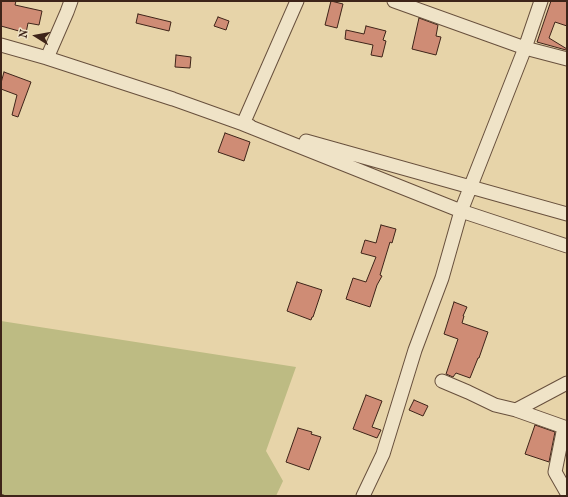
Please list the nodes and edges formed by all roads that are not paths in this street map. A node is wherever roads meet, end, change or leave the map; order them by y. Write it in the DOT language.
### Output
graph roads {
  1 [pos="71,1"];
  2 [pos="297,1"];
  3 [pos="394,1"];
  4 [pos="541,1"];
  5 [pos="1,45"];
  6 [pos="526,48"];
  7 [pos="47,58"];
  8 [pos="567,59"];
  9 [pos="242,124"];
  10 [pos="461,211"];
  11 [pos="567,214"];
  12 [pos="567,246"];
  13 [pos="442,381"];
  14 [pos="567,383"];
  15 [pos="516,410"];
  16 [pos="567,493"];
  17 [pos="363,496"];
  1 -- 7 [label="street"];
  2 -- 9 [label="street"];
  3 -- 6 [label="street"];
  4 -- 6 [label="street"];
  5 -- 7 [label="street"];
  6 -- 8 [label="street"];
  6 -- 10 [label="street"];
  7 -- 9 [label="street"];
  9 -- 10 [label="street"];
  9 -- 11 [label="street"];
  10 -- 12 [label="street"];
  10 -- 17 [label="street"];
  13 -- 15 [label="street"];
  14 -- 15 [label="street"];
  15 -- 16 [label="street"];
}
